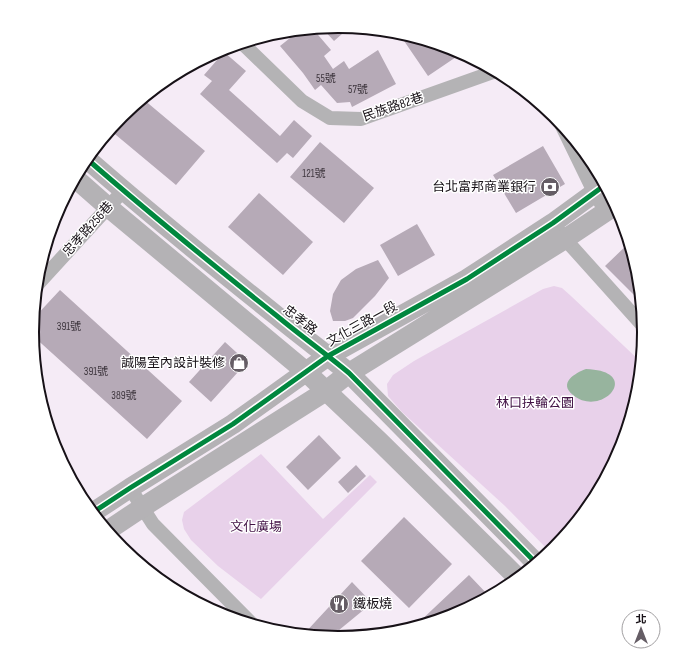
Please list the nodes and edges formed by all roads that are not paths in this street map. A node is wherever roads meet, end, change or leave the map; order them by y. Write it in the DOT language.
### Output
graph roads {
  1 [pos="250,47"];
  2 [pos="489,74"];
  3 [pos="580,155"];
  4 [pos="91,163"];
  5 [pos="80,182"];
  6 [pos="600,189"];
  7 [pos="123,191"];
  8 [pos="609,205"];
  9 [pos="108,207"];
  10 [pos="611,208"];
  11 [pos="553,222"];
  12 [pos="565,239"];
  13 [pos="45,277"];
  14 [pos="637,319"];
  15 [pos="328,356"];
  16 [pos="305,372"];
  17 [pos="349,373"];
  18 [pos="326,390"];
  19 [pos="130,488"];
  20 [pos="143,507"];
  21 [pos="97,510"];
  22 [pos="111,528"];
  23 [pos="533,560"];
  24 [pos="515,575"];
  25 [pos="233,612"];
  1 -- 2 [label="street, 民族路82巷"];
  3 -- 6 [label="street"];
  4 -- 7 [label="street, 忠孝路"];
  5 -- 9 [label="street"];
  6 -- 8 [label="street"];
  6 -- 11 [label="street, 文化三路一段"];
  7 -- 9 [label="street, 忠孝路256巷"];
  7 -- 15 [label="street, 忠孝路"];
  9 -- 13 [label="street, 忠孝路256巷"];
  9 -- 16 [label="street"];
  10 -- 12 [label="street"];
  11 -- 12 [label="street"];
  11 -- 15 [label="street, 文化三路一段"];
  12 -- 14 [label="street"];
  12 -- 17 [label="street"];
  15 -- 16 [label="street, 文化三路一段"];
  15 -- 17 [label="street, 忠孝路"];
  16 -- 18 [label="street"];
  16 -- 19 [label="street, 文化三路一段"];
  17 -- 18 [label="street"];
  17 -- 23 [label="street, 忠孝路"];
  18 -- 20 [label="street"];
  18 -- 24 [label="street"];
  19 -- 20 [label="street"];
  19 -- 21 [label="street, 文化三路一段"];
  20 -- 22 [label="street"];
  20 -- 25 [label="street"];
}
